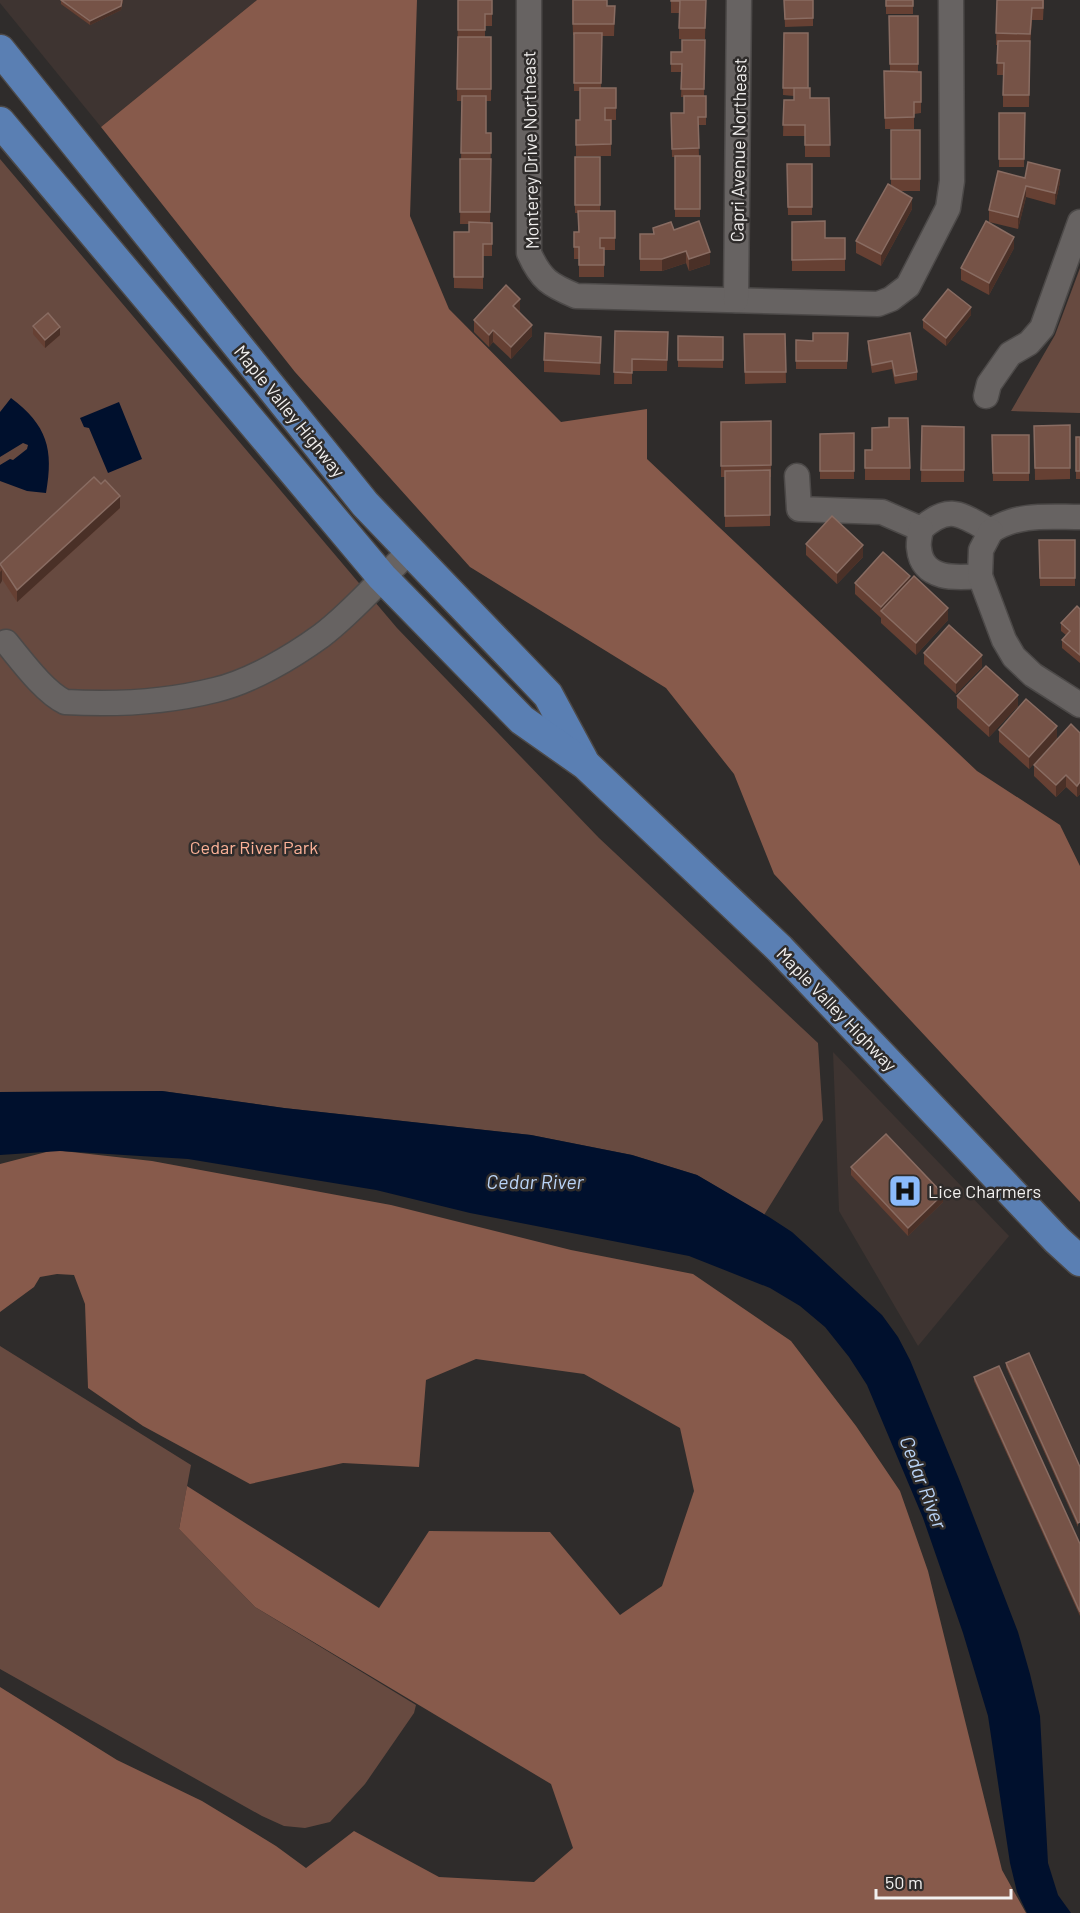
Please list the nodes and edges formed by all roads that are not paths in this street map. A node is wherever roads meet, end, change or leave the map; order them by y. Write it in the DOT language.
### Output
graph roads {
  1 [pos="529,0"];
  2 [pos="739,0"];
  3 [pos="951,0"];
  4 [pos="0,50"];
  5 [pos="0,122"];
  6 [pos="1080,222"];
  7 [pos="736,300"];
  8 [pos="986,396"];
  9 [pos="797,476"];
  10 [pos="1080,517"];
  11 [pos="921,530"];
  12 [pos="991,531"];
  13 [pos="410,551"];
  14 [pos="980,576"];
  15 [pos="382,577"];
  16 [pos="6,642"];
  17 [pos="1080,705"];
  18 [pos="586,765"];
  19 [pos="1080,1261"];
  1 -- 7 [label="street, Monterey Drive Northeast"];
  2 -- 7 [label="street, Capri Avenue Northeast"];
  3 -- 7 [label="street, Monterey Drive Northeast"];
  4 -- 13 [label="main road, Maple Valley Highway"];
  5 -- 15 [label="main road, Maple Valley Highway"];
  6 -- 8 [label="street"];
  9 -- 11 [label="street"];
  10 -- 12 [label="street"];
  11 -- 12 [label="street"];
  11 -- 14 [label="street"];
  12 -- 14 [label="street"];
  13 -- 15 [label="street"];
  13 -- 18 [label="main road, Maple Valley Highway"];
  14 -- 17 [label="street"];
  15 -- 16 [label="street"];
  15 -- 18 [label="main road, Maple Valley Highway"];
  18 -- 19 [label="main road, Maple Valley Highway"];
}
